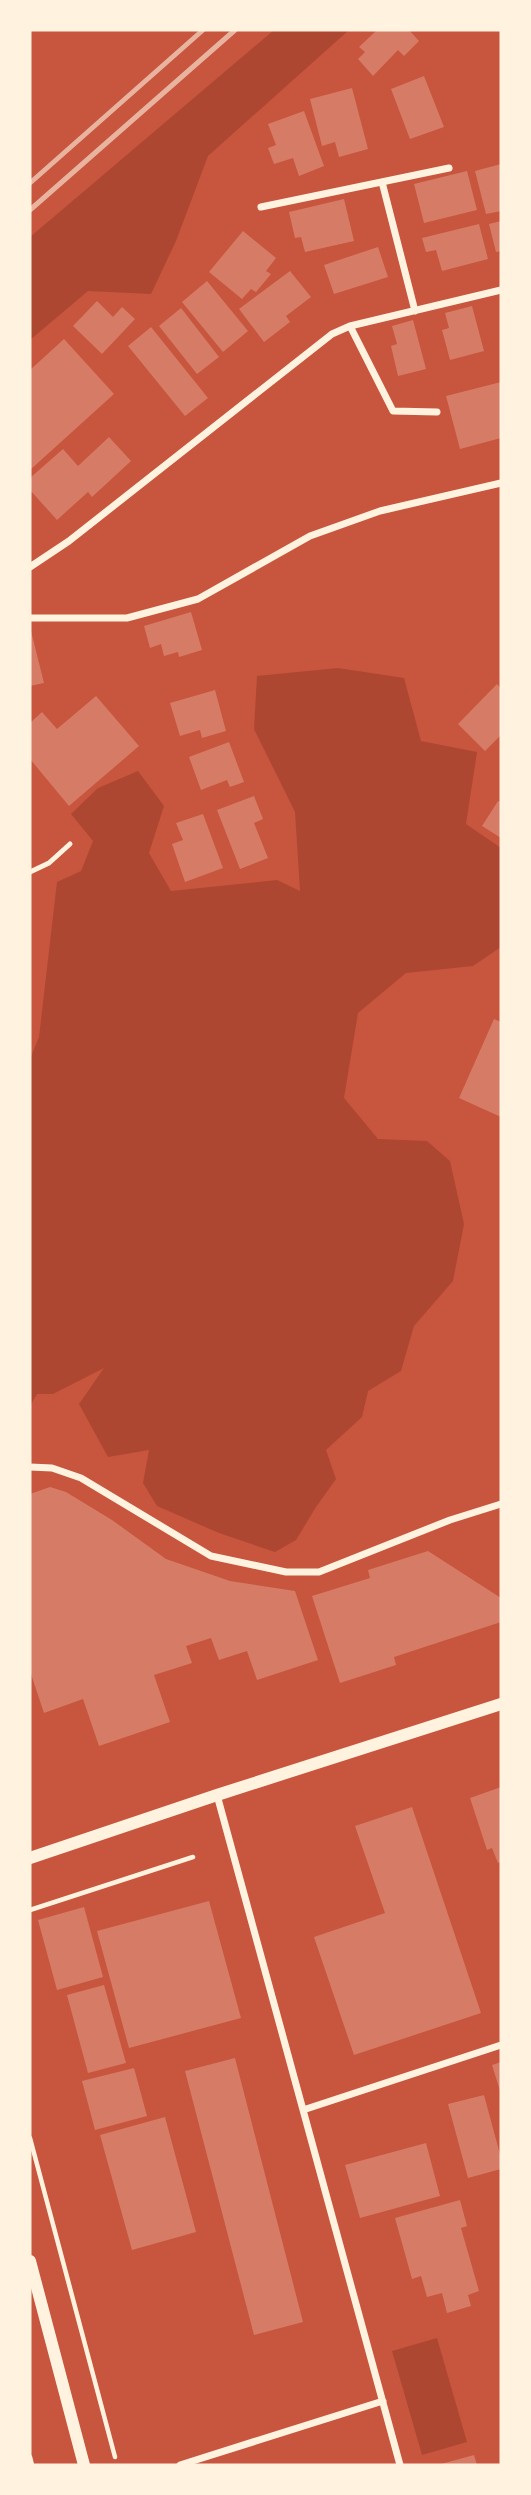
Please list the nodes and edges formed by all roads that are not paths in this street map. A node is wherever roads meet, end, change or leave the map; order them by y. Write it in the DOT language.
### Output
graph roads {
  1 [pos="449,168"];
  2 [pos="382,182"];
  3 [pos="261,207"];
  4 [pos="501,290"];
  5 [pos="415,311"];
  6 [pos="351,326"];
  7 [pos="437,412"];
  8 [pos="501,483"];
  9 [pos="30,567"];
  10 [pos="30,618"];
  11 [pos="70,844"];
  12 [pos="30,872"];
  13 [pos="30,1467"];
  14 [pos="501,1504"];
  15 [pos="501,1704"];
  16 [pos="217,1795"];
  17 [pos="30,1858"];
  18 [pos="501,2045"];
  19 [pos="303,2110"];
  20 [pos="30,2261"];
  21 [pos="383,2402"];
  22 [pos="84,2465"];
  23 [pos="180,2465"];
  24 [pos="400,2465"];
  1 -- 2 [label="street"];
  2 -- 3 [label="street"];
  2 -- 5 [label="street"];
  4 -- 5 [label="street"];
  5 -- 6 [label="street"];
  6 -- 7 [label="street"];
  6 -- 9 [label="street"];
  8 -- 10 [label="street"];
  11 -- 12 [label="lane"];
  13 -- 14 [label="street"];
  15 -- 16 [label="street"];
  16 -- 17 [label="street"];
  16 -- 19 [label="street"];
  18 -- 19 [label="street"];
  19 -- 21 [label="street"];
  20 -- 22 [label="street"];
  21 -- 23 [label="street"];
  21 -- 24 [label="street"];
}
